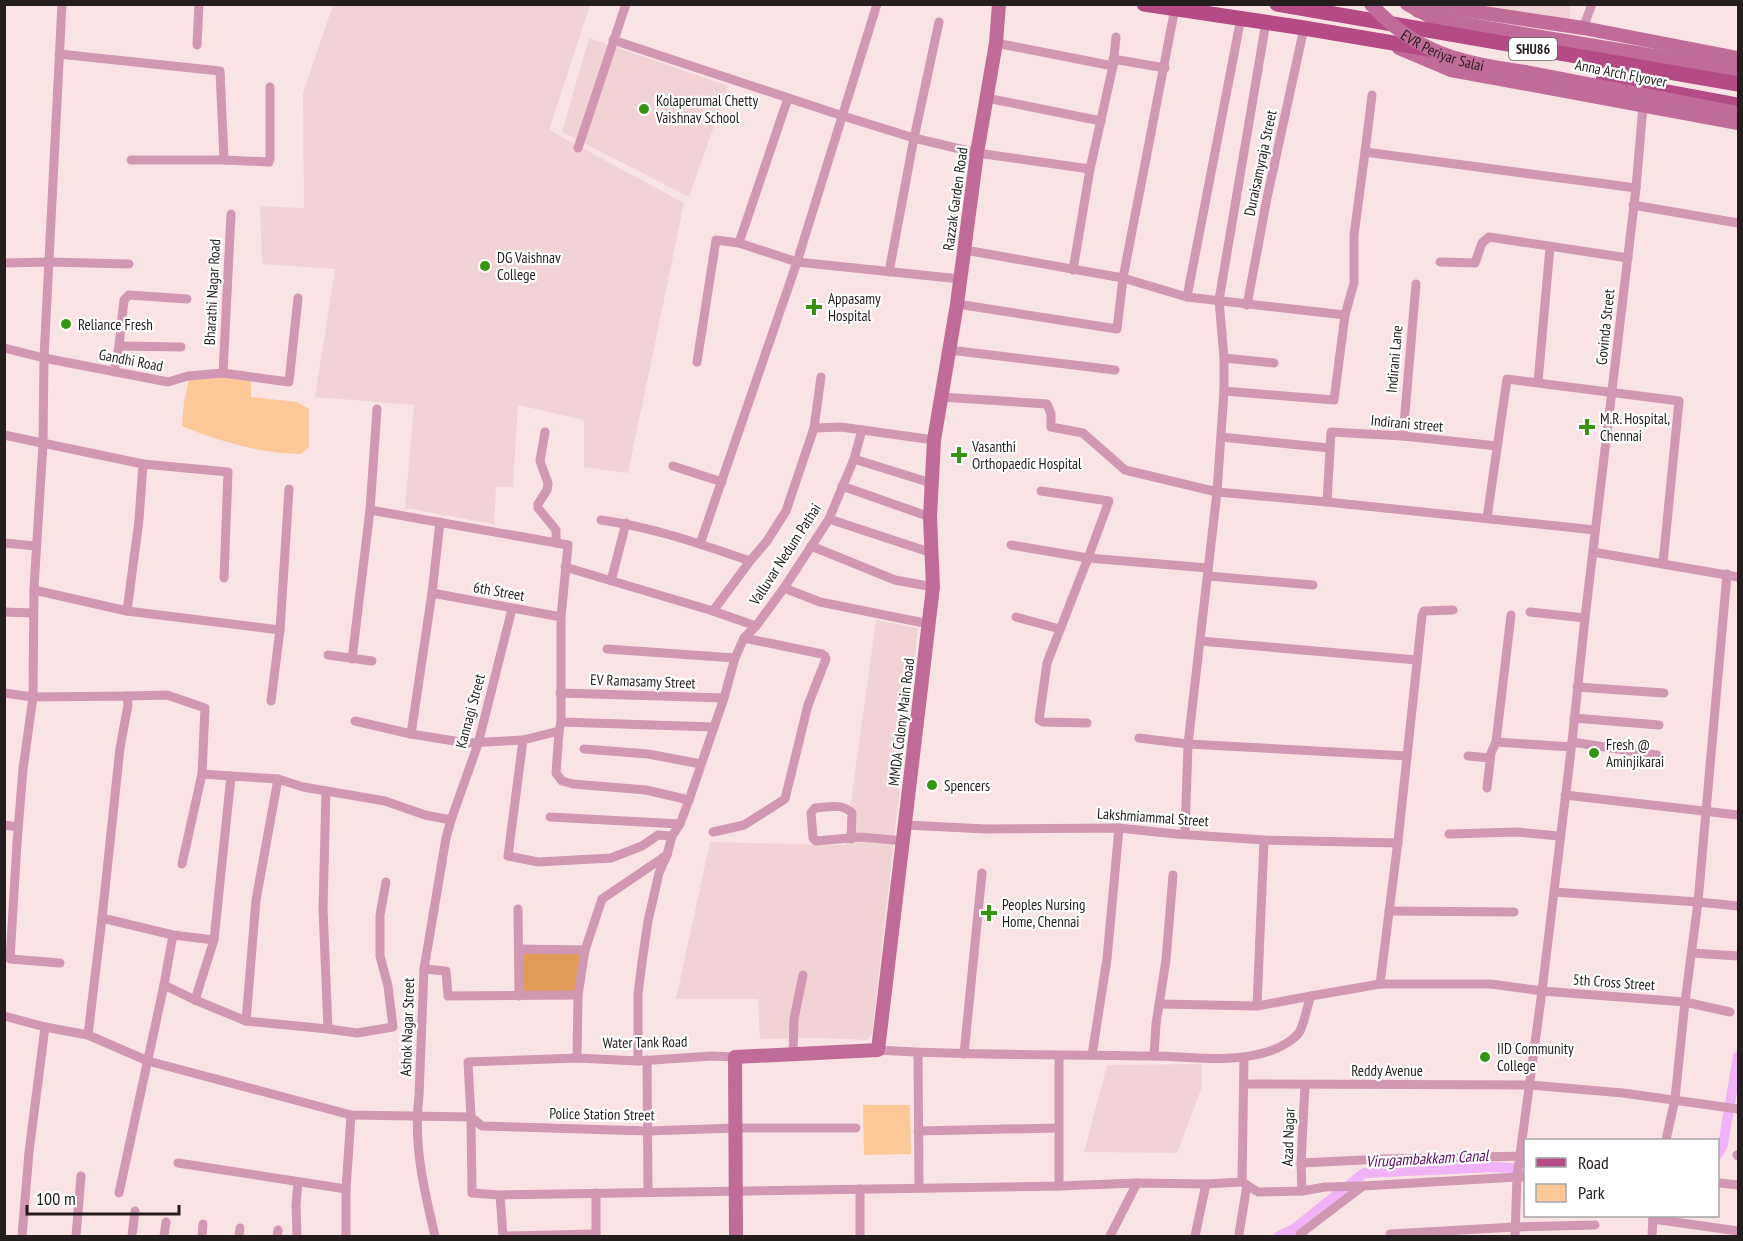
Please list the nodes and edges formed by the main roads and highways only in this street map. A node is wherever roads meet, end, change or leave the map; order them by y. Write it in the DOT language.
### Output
graph roads {
  1 [pos="999,4"];
  2 [pos="1144,4"];
  3 [pos="1277,4"];
  4 [pos="1371,4"];
  5 [pos="1304,7"];
  6 [pos="1328,8"];
  7 [pos="1413,8"];
  8 [pos="1441,20"];
  9 [pos="1304,28"];
  10 [pos="1416,28"];
  11 [pos="1326,31"];
  12 [pos="1381,40"];
  13 [pos="1738,58"];
  14 [pos="1738,71"];
  15 [pos="1738,84"];
  16 [pos="1738,105"];
  17 [pos="1738,113"];
  18 [pos="1738,123"];
  19 [pos="940,397"];
  20 [pos="878,1050"];
  21 [pos="736,1236"];
  1 -- 19 [label="main road, Razzak Garden Road"];
  2 -- 9 [label="main road, EVR Periyar Salai / SHU86"];
  3 -- 5 [label="main road, EVR Periyar Salai / SHU86"];
  4 -- 17 [label="main road, Anna Arch Flyover, bridge"];
  5 -- 6 [label="main road, EVR Periyar Salai / SHU86"];
  5 -- 9 [label="main road"];
  6 -- 10 [label="main road, EVR Periyar Salai / SHU86"];
  6 -- 11 [label="main road"];
  7 -- 8 [label="main road, Anna Arch Flyover"];
  7 -- 13 [label="main road"];
  8 -- 10 [label="main road"];
  8 -- 14 [label="main road, Anna Arch Flyover"];
  9 -- 11 [label="main road, EVR Periyar Salai / SHU86"];
  10 -- 15 [label="main road, EVR Periyar Salai / SHU86"];
  11 -- 12 [label="main road, EVR Periyar Salai / SHU86"];
  12 -- 16 [label="main road, EVR Periyar Salai / SHU86"];
  12 -- 18 [label="main road"];
  19 -- 20 [label="main road, MMDA Colony Main Road"];
  20 -- 21 [label="main road, Water Tank Road"];
}
